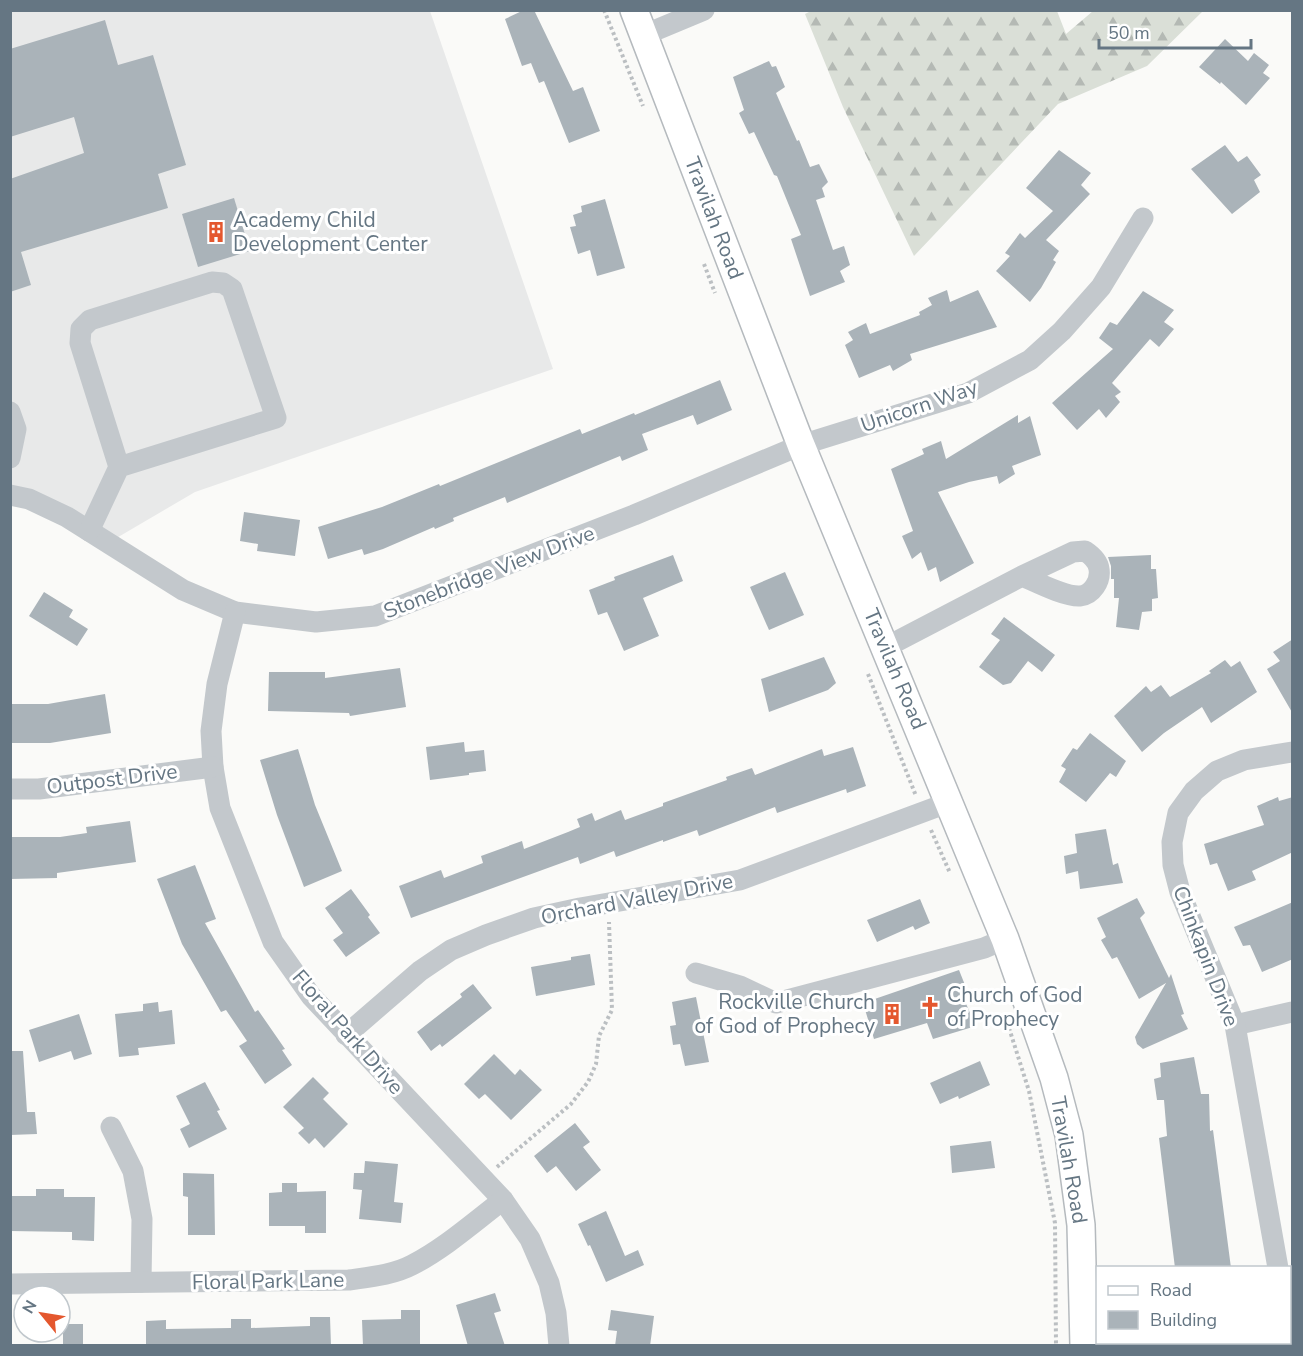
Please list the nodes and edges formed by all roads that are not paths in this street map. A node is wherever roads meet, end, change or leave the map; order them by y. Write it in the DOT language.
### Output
graph roads {
  1 [pos="704,10"];
  2 [pos="639,23"];
  3 [pos="1143,218"];
  4 [pos="10,412"];
  5 [pos="801,445"];
  6 [pos="10,458"];
  7 [pos="119,467"];
  8 [pos="10,495"];
  9 [pos="89,531"];
  10 [pos="1022,576"];
  11 [pos="235,612"];
  12 [pos="886,647"];
  13 [pos="1293,753"];
  14 [pos="213,767"];
  15 [pos="10,789"];
  16 [pos="950,802"];
  17 [pos="1005,939"];
  18 [pos="696,973"];
  19 [pos="1293,1012"];
  20 [pos="1235,1025"];
  21 [pos="346,1035"];
  22 [pos="111,1127"];
  23 [pos="503,1200"];
  24 [pos="1278,1266"];
  25 [pos="141,1282"];
  26 [pos="10,1284"];
  27 [pos="559,1346"];
  28 [pos="1084,1346"];
  1 -- 2 [label="street"];
  2 -- 5 [label="main road, Travilah Road"];
  3 -- 5 [label="street, Unicorn Way"];
  4 -- 6 [label="street"];
  5 -- 11 [label="street, Stonebridge View Drive"];
  5 -- 12 [label="main road, Travilah Road"];
  7 -- 7 [label="street"];
  7 -- 9 [label="street"];
  8 -- 9 [label="street, Stonebridge View Drive"];
  9 -- 11 [label="street, Stonebridge View Drive"];
  10 -- 12 [label="street"];
  11 -- 14 [label="street, Floral Park Drive"];
  12 -- 16 [label="main road, Travilah Road"];
  13 -- 20 [label="street, Chinkapin Drive"];
  14 -- 15 [label="street, Outpost Drive"];
  14 -- 21 [label="street, Floral Park Drive"];
  16 -- 17 [label="main road, Travilah Road"];
  16 -- 21 [label="street, Orchard Valley Drive"];
  17 -- 18 [label="street"];
  17 -- 28 [label="main road, Travilah Road"];
  19 -- 20 [label="street"];
  20 -- 24 [label="street, Chinkapin Drive"];
  21 -- 23 [label="street, Floral Park Drive"];
  22 -- 25 [label="street"];
  23 -- 25 [label="street, Floral Park Lane"];
  23 -- 27 [label="street, Floral Park Drive"];
  25 -- 26 [label="street, Floral Park Lane"];
}
